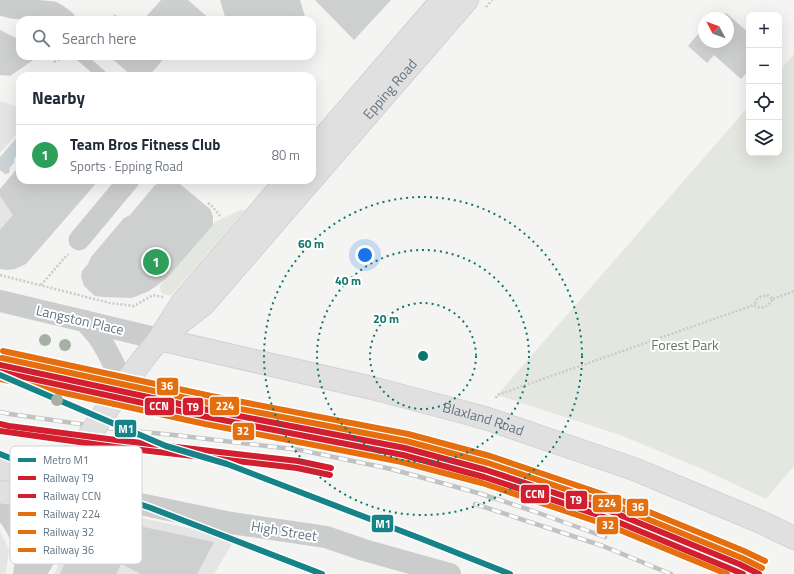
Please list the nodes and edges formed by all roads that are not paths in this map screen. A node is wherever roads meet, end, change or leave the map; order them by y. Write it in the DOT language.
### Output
graph roads {
  1 [pos="442,0"];
  2 [pos="467,0"];
  3 [pos="1,5"];
  4 [pos="45,5"];
  5 [pos="59,16"];
  6 [pos="16,18"];
  7 [pos="85,60"];
  8 [pos="98,72"];
  9 [pos="316,146"];
  10 [pos="316,173"];
  11 [pos="126,184"];
  12 [pos="284,184"];
  13 [pos="307,184"];
  14 [pos="79,240"];
  15 [pos="0,301"];
  16 [pos="84,321"];
  17 [pos="159,339"];
  18 [pos="124,384"];
  19 [pos="82,446"];
  20 [pos="0,468"];
  21 [pos="10,470"];
  22 [pos="0,492"];
  23 [pos="10,494"];
  24 [pos="142,504"];
  25 [pos="0,507"];
  26 [pos="10,518"];
  27 [pos="794,538"];
  28 [pos="25,564"];
  29 [pos="41,564"];
  30 [pos="24,574"];
  31 [pos="35,574"];
  32 [pos="450,574"];
  1 -- 9 [label="main road, Epping Road"];
  2 -- 10 [label="main road, Epping Road"];
  3 -- 4 [label="street"];
  3 -- 6 [label="street"];
  4 -- 5 [label="street"];
  7 -- 8 [label="lane"];
  11 -- 14 [label="street"];
  12 -- 17 [label="main road, Epping Road"];
  13 -- 17 [label="main road, Epping Road"];
  15 -- 16 [label="street, Langston Place"];
  16 -- 17 [label="street, Langston Place"];
  16 -- 18 [label="street"];
  17 -- 18 [label="main road, Epping Road"];
  17 -- 27 [label="main road, Blaxland Road"];
  18 -- 19 [label="main road, Epping Road, bridge"];
  20 -- 21 [label="main road"];
  22 -- 23 [label="main road"];
  24 -- 32 [label="street, High Street"];
  25 -- 26 [label="street"];
  28 -- 30 [label="street"];
  29 -- 31 [label="street"];
}
